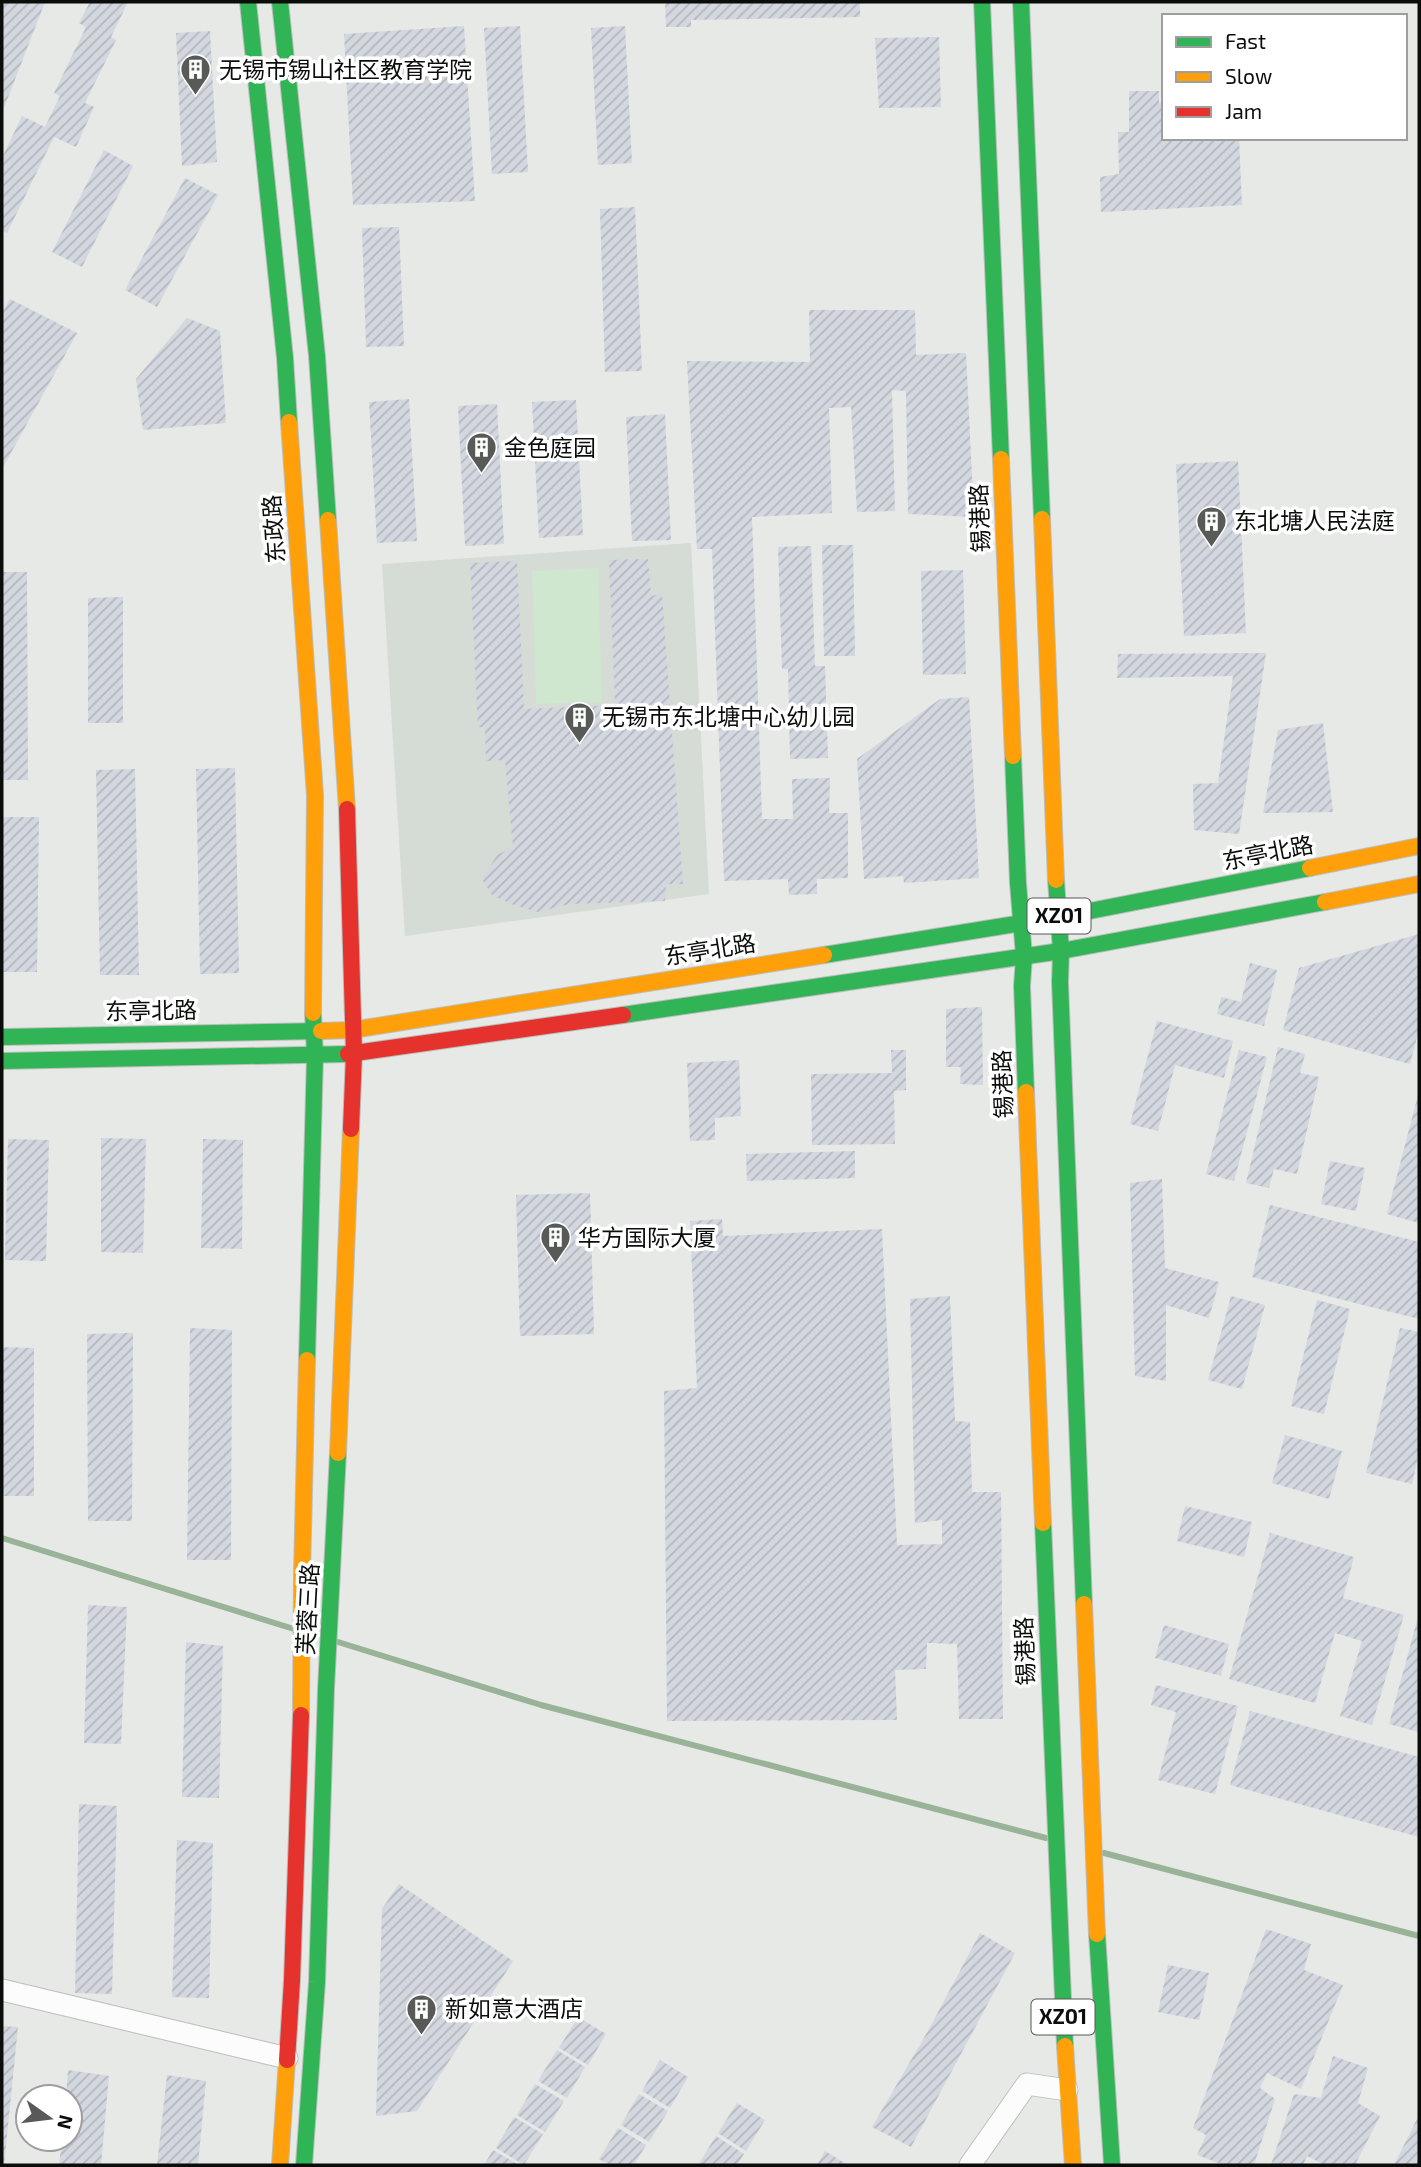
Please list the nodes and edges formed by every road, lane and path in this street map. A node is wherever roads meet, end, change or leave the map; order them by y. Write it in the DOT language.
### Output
graph roads {
  1 [pos="248,2"];
  2 [pos="280,2"];
  3 [pos="982,2"];
  4 [pos="1021,2"];
  5 [pos="1419,846"];
  6 [pos="1419,884"];
  7 [pos="1059,917"];
  8 [pos="1021,923"];
  9 [pos="1061,951"];
  10 [pos="1024,956"];
  11 [pos="352,1030"];
  12 [pos="313,1031"];
  13 [pos="2,1037"];
  14 [pos="354,1054"];
  15 [pos="315,1055"];
  16 [pos="2,1061"];
  17 [pos="2,1990"];
  18 [pos="287,2058"];
  19 [pos="1067,2090"];
  20 [pos="280,2165"];
  21 [pos="304,2165"];
  22 [pos="970,2165"];
  23 [pos="1073,2165"];
  24 [pos="1112,2165"];
  1 -- 12 [label="main road, 东政路"];
  2 -- 11 [label="main road"];
  3 -- 8 [label="main road, 锡港路 / XZ01"];
  4 -- 7 [label="main road, XZ01"];
  5 -- 7 [label="main road, 东亭北路"];
  6 -- 9 [label="main road, 东亭北路"];
  7 -- 8 [label="main road, 东亭北路"];
  7 -- 9 [label="main road, XZ01"];
  8 -- 10 [label="main road, 锡港路 / XZ01"];
  8 -- 11 [label="main road, 东亭北路"];
  9 -- 10 [label="main road, 东亭北路"];
  9 -- 24 [label="main road, XZ01"];
  10 -- 14 [label="main road, 东亭北路"];
  10 -- 19 [label="main road, 锡港路 / XZ01"];
  11 -- 12 [label="main road, 东亭北路"];
  11 -- 14 [label="main road"];
  12 -- 13 [label="main road, 东亭北路"];
  12 -- 15 [label="main road, 东政路"];
  14 -- 15 [label="main road, 东亭北路"];
  14 -- 21 [label="main road, 芙蓉三路"];
  15 -- 16 [label="main road, 东亭北路"];
  15 -- 18 [label="main road, 芙蓉三路"];
  17 -- 18 [label="street"];
  18 -- 20 [label="main road, 芙蓉三路"];
  19 -- 22 [label="street"];
  19 -- 23 [label="main road, 锡港路 / XZ01"];
}
